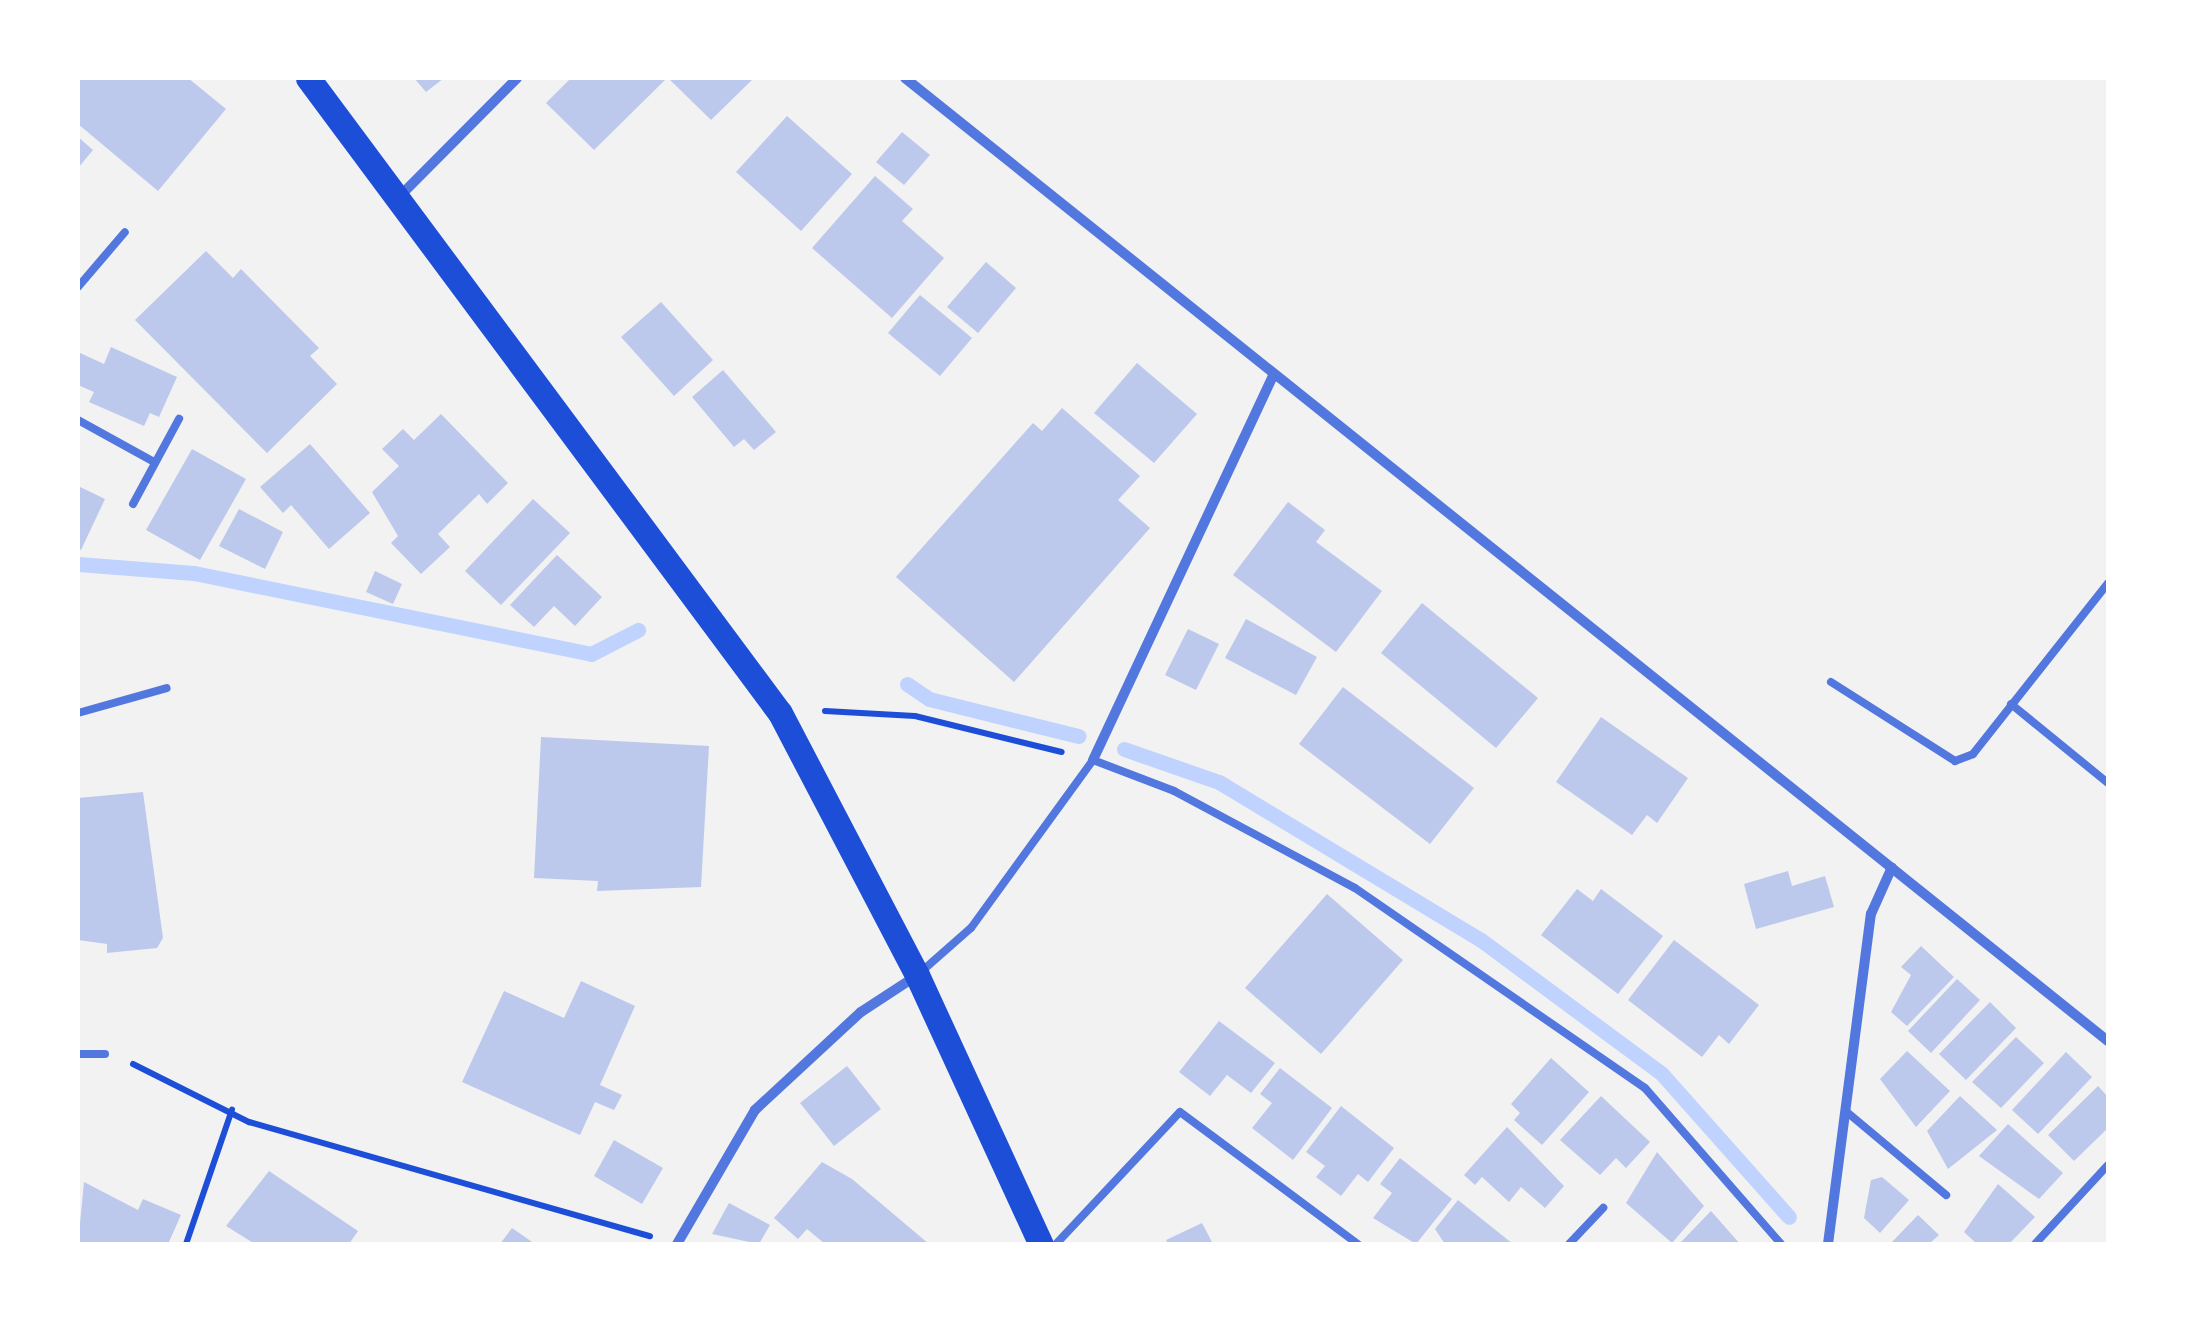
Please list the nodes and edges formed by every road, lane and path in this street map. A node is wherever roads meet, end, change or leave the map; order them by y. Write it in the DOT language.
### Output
graph roads {
  1 [pos="308,78"];
  2 [pos="517,78"];
  3 [pos="905,78"];
  4 [pos="400,196"];
  5 [pos="126,232"];
  6 [pos="78,287"];
  7 [pos="1273,376"];
  8 [pos="180,419"];
  9 [pos="78,420"];
  10 [pos="154,462"];
  11 [pos="133,504"];
  12 [pos="2108,583"];
  13 [pos="1831,682"];
  14 [pos="167,688"];
  15 [pos="2010,704"];
  16 [pos="78,713"];
  17 [pos="780,713"];
  18 [pos="1093,760"];
  19 [pos="2108,782"];
  20 [pos="1892,867"];
  21 [pos="917,976"];
  22 [pos="2108,1041"];
  23 [pos="78,1054"];
  24 [pos="105,1054"];
  25 [pos="232,1110"];
  26 [pos="1848,1113"];
  27 [pos="2108,1165"];
  28 [pos="1946,1195"];
  29 [pos="1602,1208"];
  30 [pos="1772,1236"];
  31 [pos="662,1240"];
  32 [pos="186,1244"];
  33 [pos="676,1244"];
  34 [pos="1041,1244"];
  35 [pos="1056,1244"];
  36 [pos="1358,1244"];
  37 [pos="1569,1244"];
  38 [pos="1765,1244"];
  39 [pos="1781,1244"];
  40 [pos="1828,1244"];
  41 [pos="2034,1244"];
  1 -- 4 [label="main road"];
  2 -- 4 [label="street"];
  3 -- 7 [label="street"];
  4 -- 17 [label="main road"];
  5 -- 6 [label="lane"];
  7 -- 18 [label="street"];
  7 -- 20 [label="street"];
  8 -- 10 [label="lane"];
  9 -- 10 [label="lane"];
  10 -- 11 [label="lane"];
  12 -- 15 [label="lane"];
  13 -- 15 [label="lane"];
  14 -- 16 [label="lane"];
  15 -- 19 [label="lane"];
  17 -- 18 [label="path"];
  17 -- 21 [label="main road"];
  18 -- 21 [label="lane"];
  18 -- 30 [label="lane"];
  20 -- 22 [label="street"];
  20 -- 26 [label="street"];
  21 -- 33 [label="street"];
  21 -- 34 [label="main road"];
  23 -- 24 [label="lane"];
  24 -- 25 [label="path"];
  25 -- 31 [label="path"];
  25 -- 32 [label="path"];
  26 -- 28 [label="lane"];
  26 -- 40 [label="street"];
  27 -- 41 [label="lane"];
  29 -- 37 [label="lane"];
  30 -- 38 [label="lane"];
  30 -- 39 [label="lane"];
  35 -- 36 [label="lane"];
}
